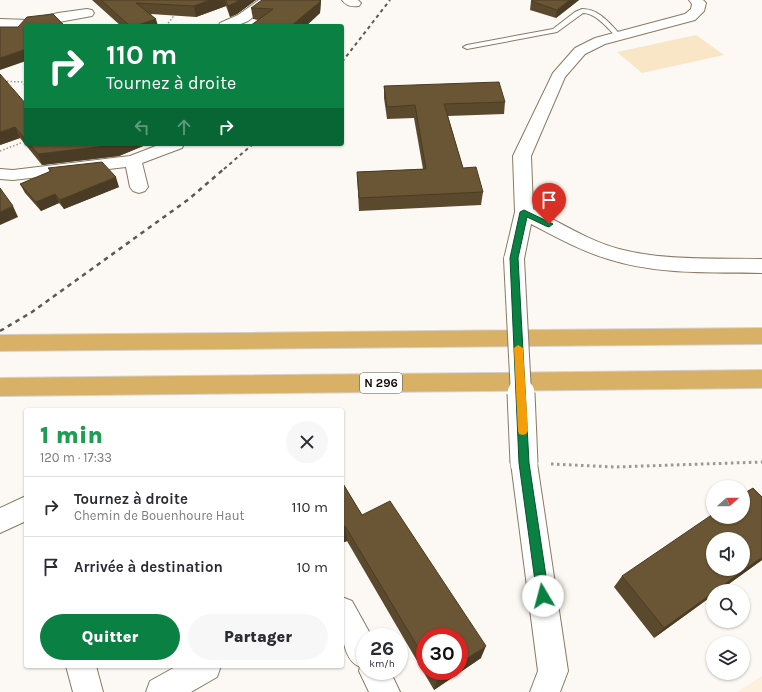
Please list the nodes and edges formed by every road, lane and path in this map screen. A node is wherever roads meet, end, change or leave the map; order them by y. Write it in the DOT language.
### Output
graph roads {
  1 [pos="696,0"];
  2 [pos="265,2"];
  3 [pos="38,8"];
  4 [pos="179,9"];
  5 [pos="0,23"];
  6 [pos="168,24"];
  7 [pos="230,24"];
  8 [pos="618,35"];
  9 [pos="467,47"];
  10 [pos="0,81"];
  11 [pos="24,84"];
  12 [pos="24,142"];
  13 [pos="171,146"];
  14 [pos="0,151"];
  15 [pos="133,161"];
  16 [pos="0,174"];
  17 [pos="139,187"];
  18 [pos="524,212"];
  19 [pos="762,266"];
  20 [pos="762,336"];
  21 [pos="0,343"];
  22 [pos="762,379"];
  23 [pos="0,387"];
  24 [pos="762,462"];
  25 [pos="524,463"];
  26 [pos="24,509"];
  27 [pos="0,521"];
  28 [pos="344,615"];
  29 [pos="356,637"];
  30 [pos="82,668"];
  31 [pos="203,668"];
  32 [pos="379,680"];
  33 [pos="88,692"];
  34 [pos="161,692"];
  35 [pos="385,692"];
  36 [pos="545,692"];
  1 -- 8 [label="street"];
  2 -- 7 [label="street"];
  3 -- 5 [label="street"];
  4 -- 6 [label="path"];
  8 -- 9 [label="lane"];
  8 -- 18 [label="street"];
  10 -- 11 [label="path"];
  12 -- 14 [label="path"];
  13 -- 15 [label="street"];
  15 -- 16 [label="street"];
  15 -- 17 [label="street"];
  18 -- 19 [label="street"];
  18 -- 25 [label="street, bridge"];
  20 -- 21 [label="highway"];
  22 -- 23 [label="highway, N 296"];
  24 -- 25 [label="path"];
  25 -- 36 [label="street"];
  26 -- 27 [label="street"];
  28 -- 29 [label="street"];
  30 -- 33 [label="street"];
  31 -- 34 [label="street"];
  32 -- 35 [label="street"];
}
